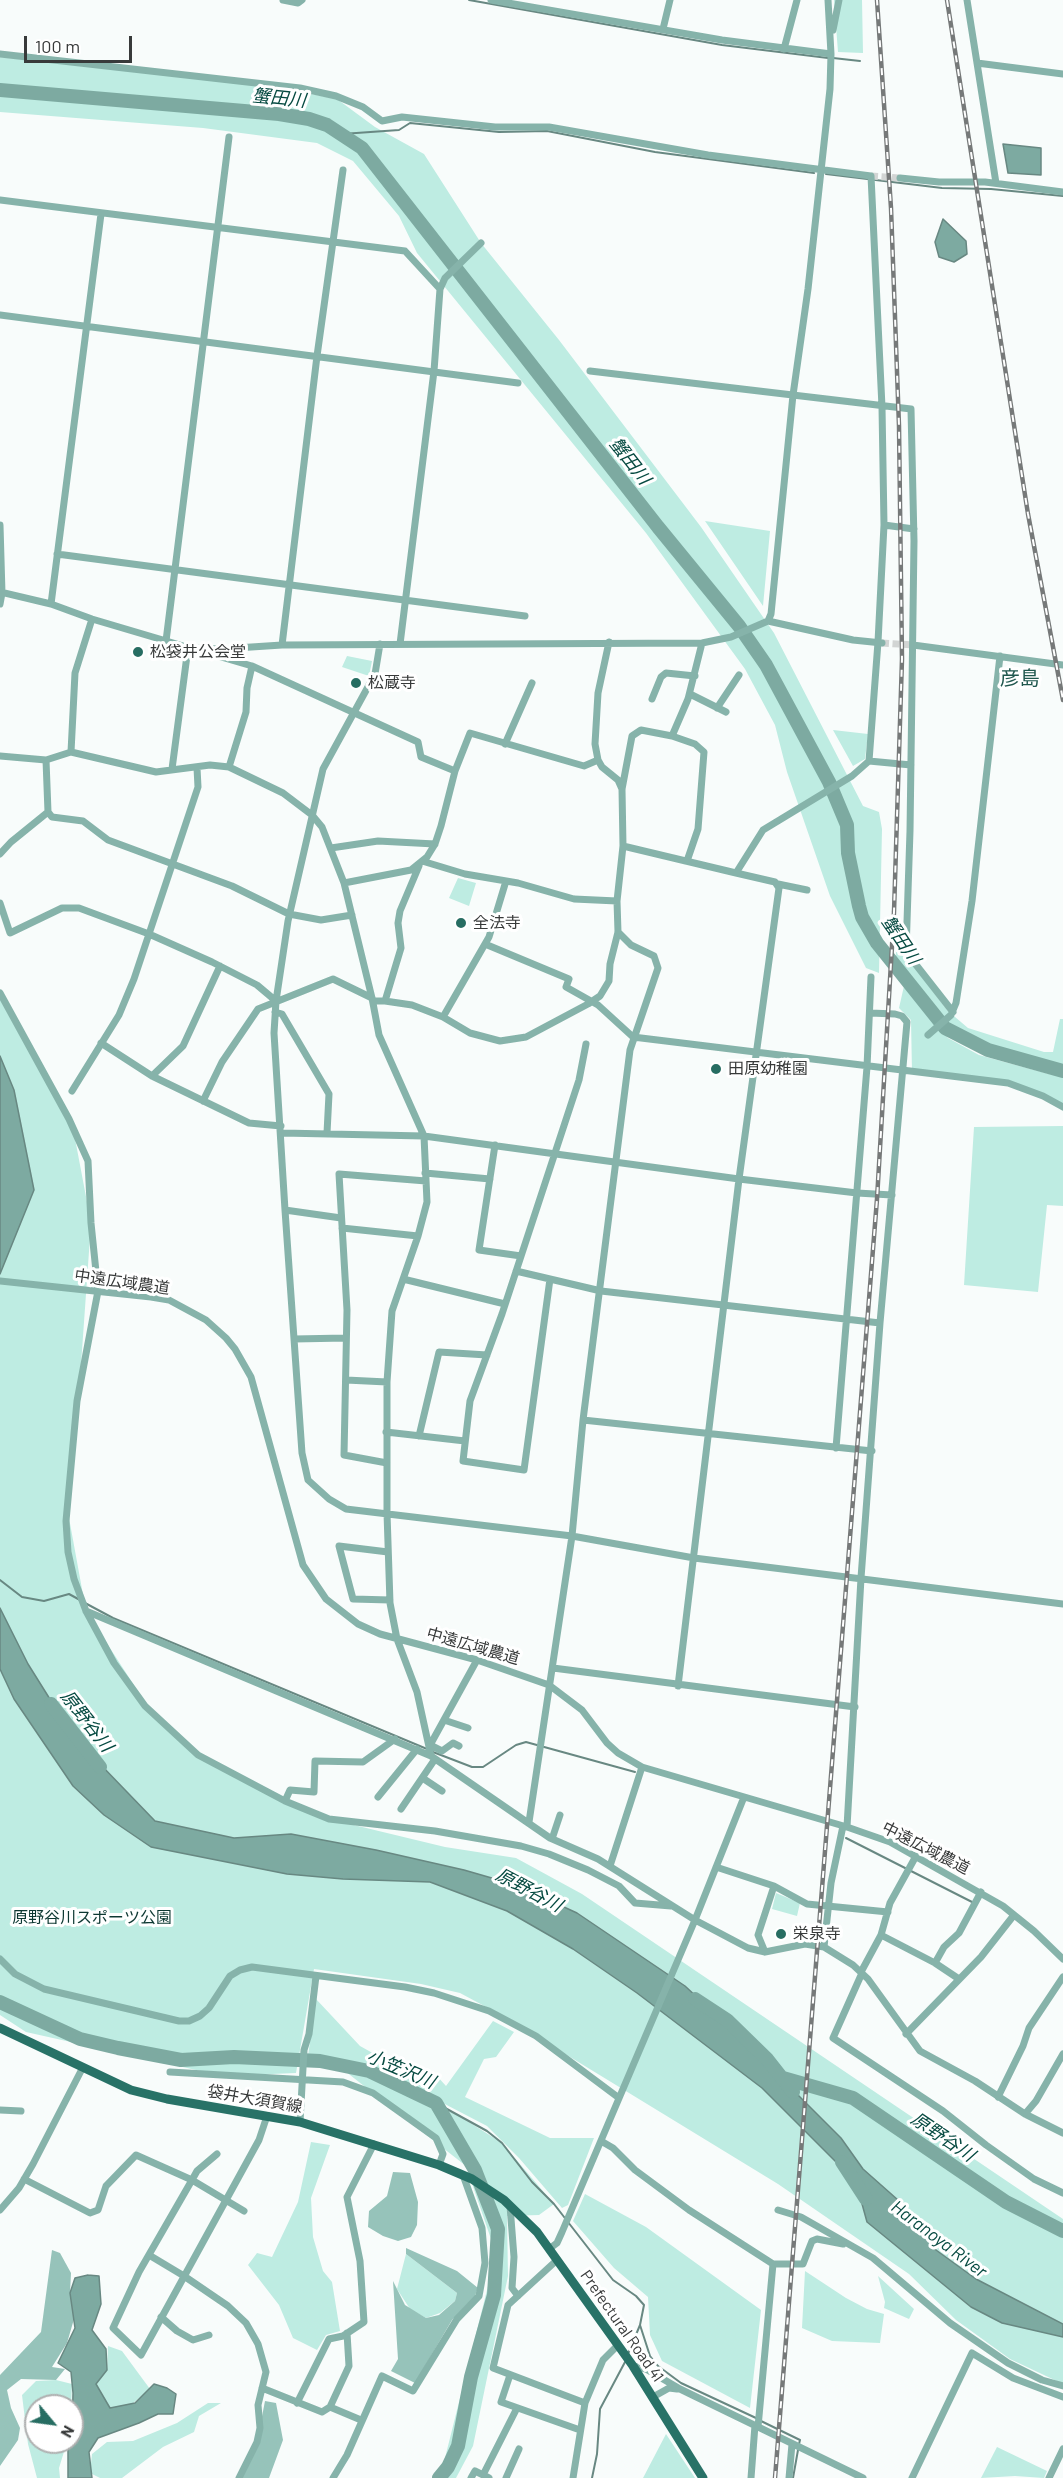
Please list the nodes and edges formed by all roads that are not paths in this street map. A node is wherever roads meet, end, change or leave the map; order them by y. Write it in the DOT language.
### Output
graph roads {
  1 [pos="283,0"];
  2 [pos="303,0"];
  3 [pos="491,0"];
  4 [pos="670,0"];
  5 [pos="796,0"];
  6 [pos="828,0"];
  7 [pos="839,0"];
  8 [pos="967,0"];
  9 [pos="663,29"];
  10 [pos="830,35"];
  11 [pos="784,48"];
  12 [pos="0,54"];
  13 [pos="831,54"];
  14 [pos="977,63"];
  15 [pos="1063,74"];
  16 [pos="229,136"];
  17 [pos="820,168"];
  18 [pos="343,170"];
  19 [pos="900,178"];
  20 [pos="996,183"];
  21 [pos="1063,192"];
  22 [pos="0,200"];
  23 [pos="101,214"];
  24 [pos="217,227"];
  25 [pos="333,241"];
  26 [pos="481,243"];
  27 [pos="440,290"];
  28 [pos="0,315"];
  29 [pos="87,327"];
  30 [pos="202,342"];
  31 [pos="316,356"];
  32 [pos="590,370"];
  33 [pos="434,371"];
  34 [pos="518,383"];
  35 [pos="792,395"];
  36 [pos="882,407"];
  37 [pos="0,525"];
  38 [pos="884,525"];
  39 [pos="914,529"];
  40 [pos="57,554"];
  41 [pos="174,571"];
  42 [pos="290,586"];
  43 [pos="1,592"];
  44 [pos="406,600"];
  45 [pos="0,604"];
  46 [pos="51,604"];
  47 [pos="525,616"];
  48 [pos="92,619"];
  49 [pos="765,623"];
  50 [pos="166,641"];
  51 [pos="609,642"];
  52 [pos="880,642"];
  53 [pos="702,643"];
  54 [pos="380,644"];
  55 [pos="400,644"];
  56 [pos="282,645"];
  57 [pos="913,645"];
  58 [pos="188,648"];
  59 [pos="1000,656"];
  60 [pos="1063,665"];
  61 [pos="252,666"];
  62 [pos="738,675"];
  63 [pos="695,676"];
  64 [pos="532,683"];
  65 [pos="690,694"];
  66 [pos="652,699"];
  67 [pos="717,708"];
  68 [pos="354,712"];
  69 [pos="726,712"];
  70 [pos="672,736"];
  71 [pos="505,744"];
  72 [pos="71,752"];
  73 [pos="0,756"];
  74 [pos="46,760"];
  75 [pos="598,760"];
  76 [pos="869,761"];
  77 [pos="911,765"];
  78 [pos="229,767"];
  79 [pos="197,768"];
  80 [pos="172,769"];
  81 [pos="455,771"];
  82 [pos="622,789"];
  83 [pos="48,812"];
  84 [pos="312,815"];
  85 [pos="435,844"];
  86 [pos="623,846"];
  87 [pos="332,848"];
  88 [pos="0,854"];
  89 [pos="687,861"];
  90 [pos="172,863"];
  91 [pos="421,863"];
  92 [pos="736,873"];
  93 [pos="506,881"];
  94 [pos="344,883"];
  95 [pos="778,884"];
  96 [pos="807,891"];
  97 [pos="617,901"];
  98 [pos="0,903"];
  99 [pos="289,914"];
  100 [pos="352,915"];
  101 [pos="618,932"];
  102 [pos="149,934"];
  103 [pos="485,944"];
  104 [pos="220,966"];
  105 [pos="872,977"];
  106 [pos="0,993"];
  107 [pos="373,1000"];
  108 [pos="385,1000"];
  109 [pos="276,1001"];
  110 [pos="592,1002"];
  111 [pos="275,1012"];
  112 [pos="870,1012"];
  113 [pos="952,1013"];
  114 [pos="443,1017"];
  115 [pos="928,1035"];
  116 [pos="633,1037"];
  117 [pos="101,1043"];
  118 [pos="586,1044"];
  119 [pos="758,1053"];
  120 [pos="867,1067"];
  121 [pos="904,1071"];
  122 [pos="152,1076"];
  123 [pos="72,1091"];
  124 [pos="203,1101"];
  125 [pos="1063,1107"];
  126 [pos="281,1130"];
  127 [pos="327,1133"];
  128 [pos="424,1136"];
  129 [pos="495,1145"];
  130 [pos="555,1153"];
  131 [pos="617,1163"];
  132 [pos="425,1177"];
  133 [pos="490,1179"];
  134 [pos="740,1179"];
  135 [pos="857,1193"];
  136 [pos="892,1195"];
  137 [pos="285,1210"];
  138 [pos="341,1218"];
  139 [pos="342,1228"];
  140 [pos="418,1236"];
  141 [pos="521,1256"];
  142 [pos="516,1271"];
  143 [pos="403,1279"];
  144 [pos="550,1279"];
  145 [pos="0,1281"];
  146 [pos="98,1291"];
  147 [pos="601,1291"];
  148 [pos="505,1304"];
  149 [pos="725,1306"];
  150 [pos="848,1321"];
  151 [pos="880,1323"];
  152 [pos="346,1338"];
  153 [pos="294,1339"];
  154 [pos="487,1355"];
  155 [pos="345,1380"];
  156 [pos="387,1382"];
  157 [pos="583,1420"];
  158 [pos="386,1432"];
  159 [pos="710,1433"];
  160 [pos="419,1436"];
  161 [pos="465,1441"];
  162 [pos="836,1448"];
  163 [pos="872,1451"];
  164 [pos="387,1463"];
  165 [pos="387,1513"];
  166 [pos="572,1536"];
  167 [pos="388,1552"];
  168 [pos="694,1558"];
  169 [pos="861,1578"];
  170 [pos="390,1600"];
  171 [pos="1063,1604"];
  172 [pos="86,1611"];
  173 [pos="397,1639"];
  174 [pos="477,1660"];
  175 [pos="553,1668"];
  176 [pos="549,1685"];
  177 [pos="678,1686"];
  178 [pos="855,1707"];
  179 [pos="444,1720"];
  180 [pos="468,1728"];
  181 [pos="395,1739"];
  182 [pos="430,1746"];
  183 [pos="459,1746"];
  184 [pos="417,1749"];
  185 [pos="433,1757"];
  186 [pos="642,1767"];
  187 [pos="424,1779"];
  188 [pos="442,1791"];
  189 [pos="378,1797"];
  190 [pos="744,1797"];
  191 [pos="285,1801"];
  192 [pos="401,1809"];
  193 [pos="560,1815"];
  194 [pos="529,1822"];
  195 [pos="845,1826"];
  196 [pos="552,1839"];
  197 [pos="916,1856"];
  198 [pos="610,1866"];
  199 [pos="716,1867"];
  200 [pos="774,1886"];
  201 [pos="981,1892"];
  202 [pos="671,1906"];
  203 [pos="828,1908"];
  204 [pos="888,1912"];
  205 [pos="1014,1915"];
  206 [pos="695,1920"];
  207 [pos="881,1935"];
  208 [pos="824,1947"];
  209 [pos="765,1952"];
  210 [pos="0,1959"];
  211 [pos="1063,1959"];
  212 [pos="935,1963"];
  213 [pos="862,1973"];
  214 [pos="316,1976"];
  215 [pos="1063,1977"];
  216 [pos="959,1979"];
  217 [pos="0,2028"];
  218 [pos="906,2034"];
  219 [pos="1063,2054"];
  220 [pos="82,2069"];
  221 [pos="170,2072"];
  222 [pos="301,2080"];
  223 [pos="620,2095"];
  224 [pos="998,2097"];
  225 [pos="0,2110"];
  226 [pos="21,2111"];
  227 [pos="1025,2114"];
  228 [pos="267,2116"];
  229 [pos="300,2122"];
  230 [pos="1063,2133"];
  231 [pos="601,2141"];
  232 [pos="374,2144"];
  233 [pos="217,2154"];
  234 [pos="439,2165"];
  235 [pos="467,2177"];
  236 [pos="24,2179"];
  237 [pos="192,2180"];
  238 [pos="1063,2193"];
  239 [pos="226,2200"];
  240 [pos="507,2203"];
  241 [pos="0,2210"];
  242 [pos="778,2210"];
  243 [pos="244,2211"];
  244 [pos="857,2248"];
  245 [pos="549,2249"];
  246 [pos="149,2255"];
  247 [pos="557,2260"];
  248 [pos="773,2264"];
  249 [pos="184,2276"];
  250 [pos="518,2296"];
  251 [pos="161,2317"];
  252 [pos="347,2333"];
  253 [pos="209,2335"];
  254 [pos="618,2345"];
  255 [pos="633,2366"];
  256 [pos="510,2375"];
  257 [pos="1063,2386"];
  258 [pos="262,2388"];
  259 [pos="680,2389"];
  260 [pos="652,2397"];
  261 [pos="1063,2397"];
  262 [pos="297,2403"];
  263 [pos="585,2403"];
  264 [pos="330,2407"];
  265 [pos="517,2408"];
  266 [pos="361,2420"];
  267 [pos="756,2426"];
  268 [pos="580,2430"];
  269 [pos="792,2444"];
  270 [pos="519,2449"];
  271 [pos="1063,2449"];
  272 [pos="486,2477"];
  273 [pos="239,2478"];
  274 [pos="333,2478"];
  275 [pos="471,2478"];
  276 [pos="506,2478"];
  277 [pos="573,2478"];
  278 [pos="704,2478"];
  279 [pos="751,2478"];
  280 [pos="789,2478"];
  281 [pos="863,2478"];
  282 [pos="912,2478"];
  283 [pos="1049,2478"];
  1 -- 2 [label="street"];
  3 -- 9 [label="street"];
  4 -- 9 [label="street"];
  5 -- 11 [label="street"];
  6 -- 10 [label="street"];
  7 -- 10 [label="street"];
  8 -- 14 [label="street"];
  9 -- 11 [label="street"];
  10 -- 13 [label="street"];
  11 -- 13 [label="street"];
  12 -- 17 [label="street"];
  13 -- 17 [label="street"];
  14 -- 15 [label="street"];
  14 -- 20 [label="street"];
  16 -- 24 [label="street"];
  17 -- 35 [label="street"];
  17 -- 36 [label="street"];
  18 -- 25 [label="street"];
  19 -- 20 [label="street"];
  20 -- 21 [label="street"];
  22 -- 23 [label="street"];
  23 -- 24 [label="street"];
  23 -- 29 [label="street"];
  24 -- 25 [label="street"];
  24 -- 30 [label="street"];
  25 -- 27 [label="street"];
  25 -- 31 [label="street"];
  26 -- 27 [label="street"];
  27 -- 33 [label="street"];
  28 -- 29 [label="street"];
  29 -- 30 [label="street"];
  29 -- 40 [label="street"];
  30 -- 31 [label="street"];
  30 -- 41 [label="street"];
  31 -- 33 [label="street"];
  31 -- 42 [label="street"];
  32 -- 35 [label="street"];
  33 -- 34 [label="street"];
  33 -- 44 [label="street"];
  35 -- 36 [label="street"];
  35 -- 49 [label="street"];
  36 -- 38 [label="street"];
  36 -- 39 [label="street"];
  37 -- 43 [label="street"];
  38 -- 39 [label="street"];
  38 -- 52 [label="street"];
  39 -- 57 [label="street"];
  40 -- 41 [label="street"];
  40 -- 46 [label="street"];
  41 -- 42 [label="street"];
  41 -- 50 [label="street"];
  42 -- 44 [label="street"];
  42 -- 56 [label="street"];
  43 -- 45 [label="street"];
  43 -- 46 [label="street"];
  44 -- 47 [label="street"];
  44 -- 55 [label="street"];
  46 -- 48 [label="street"];
  48 -- 50 [label="street"];
  48 -- 72 [label="street"];
  49 -- 52 [label="street"];
  49 -- 53 [label="street"];
  50 -- 58 [label="street"];
  51 -- 53 [label="street"];
  51 -- 55 [label="street"];
  51 -- 75 [label="street"];
  52 -- 76 [label="street"];
  53 -- 63 [label="street"];
  54 -- 55 [label="street"];
  54 -- 56 [label="street"];
  54 -- 68 [label="street"];
  56 -- 58 [label="street"];
  57 -- 59 [label="street"];
  57 -- 77 [label="street"];
  58 -- 61 [label="street"];
  58 -- 80 [label="street"];
  59 -- 60 [label="street"];
  59 -- 113 [label="street"];
  61 -- 68 [label="street"];
  61 -- 78 [label="street"];
  62 -- 67 [label="street"];
  63 -- 65 [label="street"];
  63 -- 66 [label="street"];
  64 -- 71 [label="street"];
  65 -- 67 [label="street"];
  65 -- 70 [label="street"];
  67 -- 69 [label="street"];
  68 -- 81 [label="street"];
  68 -- 84 [label="street"];
  70 -- 82 [label="street"];
  70 -- 89 [label="street"];
  71 -- 75 [label="street"];
  71 -- 81 [label="street"];
  72 -- 74 [label="street"];
  72 -- 80 [label="street"];
  73 -- 74 [label="street"];
  74 -- 83 [label="street"];
  75 -- 82 [label="street"];
  76 -- 77 [label="street"];
  76 -- 92 [label="street"];
  77 -- 113 [label="street"];
  78 -- 79 [label="street"];
  78 -- 84 [label="street"];
  79 -- 80 [label="street"];
  79 -- 90 [label="street"];
  81 -- 85 [label="street"];
  82 -- 86 [label="street"];
  83 -- 88 [label="street"];
  83 -- 90 [label="street"];
  84 -- 87 [label="street"];
  84 -- 99 [label="street"];
  85 -- 87 [label="street"];
  85 -- 91 [label="street"];
  86 -- 89 [label="street"];
  86 -- 97 [label="street"];
  87 -- 94 [label="street"];
  89 -- 92 [label="street"];
  90 -- 99 [label="street"];
  90 -- 102 [label="street"];
  91 -- 93 [label="street"];
  91 -- 94 [label="street"];
  91 -- 108 [label="street"];
  92 -- 95 [label="street"];
  93 -- 97 [label="street"];
  93 -- 103 [label="street"];
  94 -- 100 [label="street"];
  95 -- 96 [label="street"];
  95 -- 119 [label="street"];
  97 -- 101 [label="street"];
  98 -- 102 [label="street"];
  99 -- 100 [label="street"];
  99 -- 109 [label="street"];
  100 -- 107 [label="street"];
  101 -- 110 [label="street"];
  101 -- 116 [label="street"];
  102 -- 104 [label="street"];
  102 -- 117 [label="street"];
  103 -- 110 [label="street"];
  103 -- 114 [label="street"];
  104 -- 109 [label="street"];
  104 -- 122 [label="street"];
  105 -- 112 [label="street"];
  106 -- 146 [label="street"];
  107 -- 108 [label="street"];
  107 -- 109 [label="street"];
  107 -- 128 [label="street"];
  108 -- 114 [label="street"];
  109 -- 111 [label="street"];
  109 -- 124 [label="street"];
  110 -- 114 [label="street"];
  110 -- 116 [label="street"];
  111 -- 126 [label="street"];
  111 -- 127 [label="street"];
  112 -- 120 [label="street"];
  112 -- 121 [label="street"];
  113 -- 115 [label="street"];
  116 -- 119 [label="street"];
  116 -- 131 [label="street"];
  117 -- 122 [label="street"];
  117 -- 123 [label="street"];
  118 -- 130 [label="street"];
  119 -- 120 [label="street"];
  119 -- 134 [label="street"];
  120 -- 121 [label="street"];
  120 -- 135 [label="street"];
  121 -- 125 [label="street"];
  121 -- 136 [label="street"];
  122 -- 124 [label="street"];
  124 -- 126 [label="street"];
  126 -- 127 [label="street"];
  126 -- 137 [label="street"];
  127 -- 128 [label="street"];
  128 -- 129 [label="street"];
  128 -- 132 [label="street"];
  129 -- 130 [label="street"];
  129 -- 133 [label="street"];
  130 -- 131 [label="street"];
  130 -- 141 [label="street"];
  131 -- 134 [label="street"];
  131 -- 147 [label="street"];
  132 -- 133 [label="street"];
  132 -- 138 [label="street"];
  132 -- 140 [label="street"];
  133 -- 141 [label="street"];
  134 -- 135 [label="street"];
  134 -- 149 [label="street"];
  135 -- 136 [label="street"];
  135 -- 150 [label="street"];
  136 -- 151 [label="street"];
  137 -- 138 [label="street"];
  137 -- 153 [label="street"];
  138 -- 139 [label="street"];
  139 -- 140 [label="street"];
  139 -- 152 [label="street"];
  140 -- 143 [label="street"];
  141 -- 142 [label="street"];
  142 -- 144 [label="street"];
  142 -- 148 [label="street"];
  143 -- 148 [label="street"];
  143 -- 156 [label="street"];
  144 -- 147 [label="street"];
  144 -- 161 [label="street"];
  145 -- 146 [label="street, 中遠広域農道"];
  146 -- 172 [label="street"];
  146 -- 173 [label="street, 中遠広域農道"];
  147 -- 149 [label="street"];
  147 -- 157 [label="street"];
  148 -- 154 [label="street"];
  149 -- 150 [label="street"];
  149 -- 159 [label="street"];
  150 -- 151 [label="street"];
  150 -- 162 [label="street"];
  151 -- 163 [label="street"];
  152 -- 153 [label="street"];
  152 -- 155 [label="street"];
  153 -- 165 [label="street"];
  154 -- 160 [label="street"];
  154 -- 161 [label="street"];
  155 -- 156 [label="street"];
  155 -- 164 [label="street"];
  156 -- 158 [label="street"];
  157 -- 159 [label="street"];
  157 -- 166 [label="street"];
  158 -- 160 [label="street"];
  158 -- 164 [label="street"];
  159 -- 162 [label="street"];
  159 -- 168 [label="street"];
  160 -- 161 [label="street"];
  162 -- 163 [label="street"];
  163 -- 169 [label="street"];
  164 -- 165 [label="street"];
  165 -- 166 [label="street"];
  165 -- 167 [label="street"];
  166 -- 168 [label="street"];
  166 -- 175 [label="street"];
  167 -- 170 [label="street"];
  167 -- 170 [label="street"];
  168 -- 169 [label="street"];
  168 -- 177 [label="street"];
  169 -- 171 [label="street"];
  169 -- 178 [label="street"];
  170 -- 173 [label="street"];
  172 -- 181 [label="street"];
  172 -- 191 [label="street"];
  173 -- 174 [label="street, 中遠広域農道"];
  173 -- 182 [label="street"];
  174 -- 176 [label="street, 中遠広域農道"];
  174 -- 179 [label="street"];
  175 -- 176 [label="street"];
  175 -- 177 [label="street"];
  176 -- 186 [label="street, 中遠広域農道"];
  176 -- 194 [label="street"];
  177 -- 178 [label="street"];
  178 -- 195 [label="street"];
  179 -- 180 [label="street"];
  179 -- 182 [label="street"];
  181 -- 184 [label="street"];
  181 -- 191 [label="street"];
  182 -- 183 [label="street"];
  182 -- 185 [label="street"];
  184 -- 185 [label="street"];
  184 -- 189 [label="street"];
  185 -- 187 [label="street"];
  185 -- 194 [label="street"];
  186 -- 190 [label="street, 中遠広域農道"];
  186 -- 198 [label="street"];
  187 -- 188 [label="street"];
  187 -- 192 [label="street"];
  190 -- 195 [label="street, 中遠広域農道"];
  190 -- 199 [label="street"];
  191 -- 202 [label="street"];
  193 -- 196 [label="street"];
  194 -- 196 [label="street"];
  195 -- 197 [label="street, 中遠広域農道"];
  195 -- 203 [label="street"];
  196 -- 198 [label="street"];
  197 -- 201 [label="street, 中遠広域農道"];
  197 -- 204 [label="street"];
  198 -- 202 [label="street"];
  199 -- 200 [label="street"];
  199 -- 206 [label="street"];
  200 -- 203 [label="street"];
  200 -- 209 [label="street"];
  201 -- 205 [label="street, 中遠広域農道"];
  201 -- 212 [label="street"];
  202 -- 206 [label="street"];
  203 -- 204 [label="street"];
  203 -- 208 [label="street"];
  204 -- 207 [label="street"];
  205 -- 211 [label="street, 中遠広域農道"];
  205 -- 216 [label="street"];
  206 -- 209 [label="street"];
  206 -- 223 [label="street"];
  207 -- 212 [label="street"];
  207 -- 213 [label="street"];
  208 -- 209 [label="street"];
  208 -- 213 [label="street"];
  210 -- 214 [label="street"];
  212 -- 216 [label="street"];
  213 -- 218 [label="street"];
  213 -- 238 [label="street"];
  214 -- 222 [label="street"];
  214 -- 223 [label="street"];
  215 -- 224 [label="street"];
  216 -- 218 [label="street"];
  217 -- 220 [label="main road, 袋井大須賀線"];
  218 -- 224 [label="street"];
  219 -- 227 [label="street"];
  220 -- 228 [label="main road, 袋井大須賀線"];
  220 -- 236 [label="street"];
  221 -- 222 [label="street"];
  222 -- 229 [label="street"];
  222 -- 234 [label="street"];
  223 -- 231 [label="street"];
  224 -- 227 [label="street"];
  225 -- 226 [label="street"];
  227 -- 230 [label="street"];
  228 -- 229 [label="main road, 袋井大須賀線"];
  228 -- 239 [label="street"];
  229 -- 232 [label="main road, 袋井大須賀線"];
  231 -- 245 [label="street"];
  231 -- 248 [label="street"];
  232 -- 234 [label="main road, 袋井大須賀線"];
  232 -- 252 [label="street"];
  233 -- 237 [label="street"];
  234 -- 235 [label="main road, 袋井大須賀線"];
  235 -- 240 [label="main road, 袋井大須賀線"];
  235 -- 266 [label="street"];
  236 -- 237 [label="street"];
  236 -- 241 [label="street"];
  237 -- 239 [label="street"];
  237 -- 246 [label="street"];
  239 -- 243 [label="street"];
  239 -- 249 [label="street"];
  240 -- 245 [label="main road, Prefectural Road 41"];
  240 -- 250 [label="street"];
  242 -- 244 [label="street"];
  244 -- 248 [label="street"];
  244 -- 257 [label="street"];
  245 -- 247 [label="main road, Prefectural Road 41"];
  246 -- 249 [label="street"];
  246 -- 251 [label="street"];
  247 -- 250 [label="street"];
  247 -- 254 [label="main road, Prefectural Road 41"];
  248 -- 267 [label="street"];
  249 -- 251 [label="street"];
  249 -- 258 [label="street"];
  250 -- 256 [label="street"];
  251 -- 253 [label="street"];
  252 -- 262 [label="street"];
  252 -- 264 [label="street"];
  254 -- 255 [label="main road, Prefectural Road 41"];
  254 -- 263 [label="street"];
  255 -- 259 [label="street"];
  255 -- 260 [label="main road, Prefectural Road 41"];
  256 -- 263 [label="street"];
  256 -- 265 [label="street"];
  258 -- 262 [label="street"];
  258 -- 273 [label="street"];
  259 -- 260 [label="street"];
  259 -- 267 [label="street"];
  260 -- 278 [label="main road, Prefectural Road 41"];
  261 -- 282 [label="street"];
  262 -- 264 [label="street"];
  263 -- 268 [label="street"];
  264 -- 266 [label="street"];
  265 -- 268 [label="street"];
  265 -- 272 [label="street"];
  266 -- 274 [label="street"];
  267 -- 269 [label="street"];
  267 -- 279 [label="street"];
  268 -- 277 [label="street"];
  269 -- 280 [label="street"];
  269 -- 281 [label="street"];
  270 -- 276 [label="street"];
  271 -- 283 [label="street"];
  272 -- 275 [label="street"];
}
